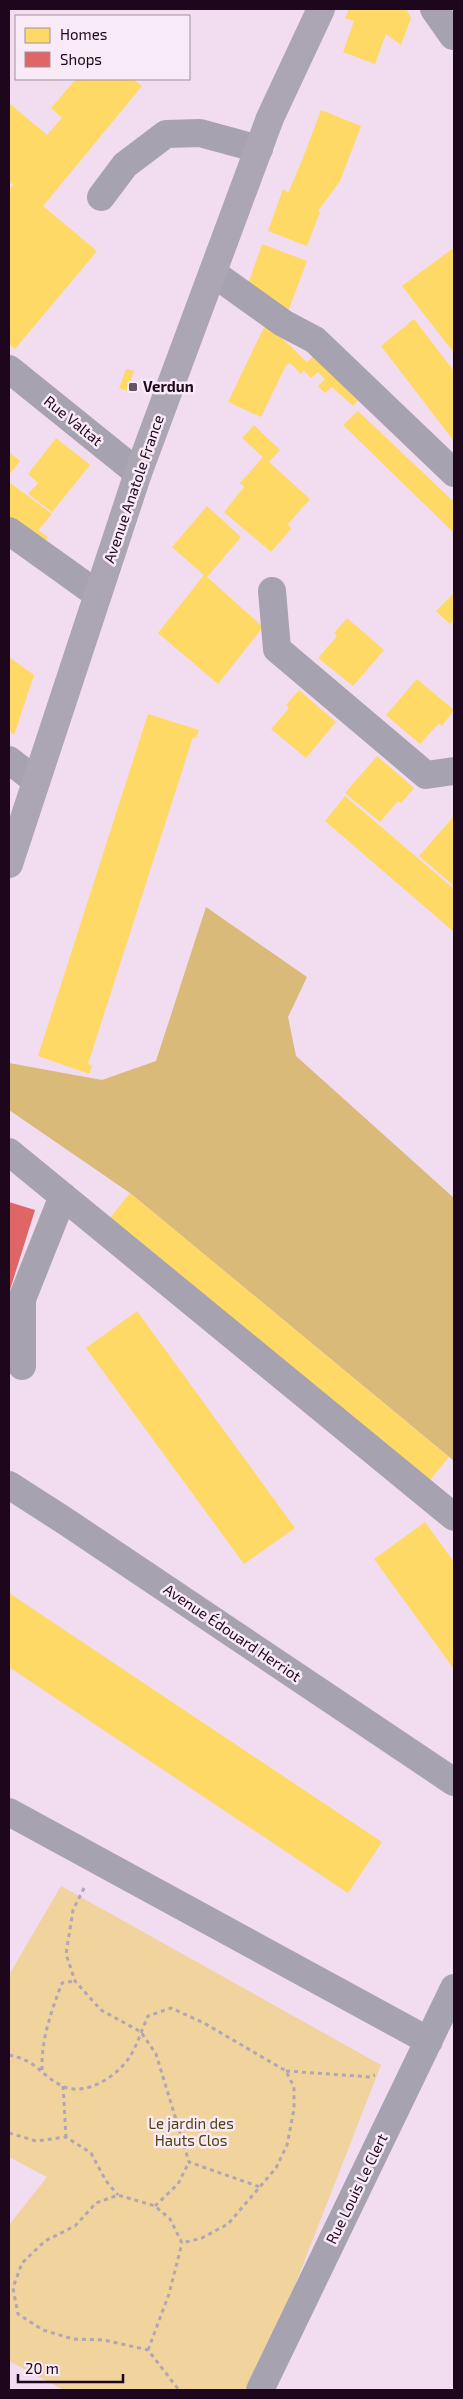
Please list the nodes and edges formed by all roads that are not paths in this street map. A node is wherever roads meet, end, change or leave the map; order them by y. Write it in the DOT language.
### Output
graph roads {
  1 [pos="301,9"];
  2 [pos="321,9"];
  3 [pos="434,9"];
  4 [pos="443,9"];
  5 [pos="454,37"];
  6 [pos="270,118"];
  7 [pos="258,149"];
  8 [pos="101,197"];
  9 [pos="212,273"];
  10 [pos="9,368"];
  11 [pos="138,473"];
  12 [pos="454,474"];
  13 [pos="9,531"];
  14 [pos="272,592"];
  15 [pos="97,594"];
  16 [pos="9,760"];
  17 [pos="454,771"];
  18 [pos="36,781"];
  19 [pos="9,864"];
  20 [pos="9,1152"];
  21 [pos="63,1196"];
  22 [pos="22,1366"];
  23 [pos="9,1485"];
  24 [pos="454,1517"];
  25 [pos="454,1782"];
  26 [pos="9,1812"];
  27 [pos="454,1988"];
  28 [pos="425,2050"];
  29 [pos="260,2390"];
  1 -- 6 [label="main road, Avenue Anatole France"];
  2 -- 6 [label="main road, Avenue Anatole France"];
  3 -- 5 [label="street"];
  4 -- 5 [label="street"];
  6 -- 7 [label="main road, Avenue Anatole France"];
  7 -- 8 [label="street"];
  7 -- 9 [label="main road, Avenue Anatole France"];
  9 -- 11 [label="main road, Avenue Anatole France"];
  9 -- 12 [label="street"];
  10 -- 11 [label="street, Rue Valtat"];
  11 -- 15 [label="main road, Avenue Anatole France"];
  13 -- 15 [label="street"];
  14 -- 17 [label="street"];
  15 -- 18 [label="main road, Avenue Anatole France"];
  16 -- 18 [label="street"];
  18 -- 19 [label="main road, Avenue Anatole France"];
  20 -- 21 [label="street"];
  21 -- 22 [label="street"];
  21 -- 24 [label="street"];
  23 -- 25 [label="street, Avenue Édouard Herriot"];
  26 -- 28 [label="street"];
  27 -- 28 [label="street, Rue Louis Le Clert"];
  28 -- 29 [label="street, Rue Louis Le Clert"];
}
